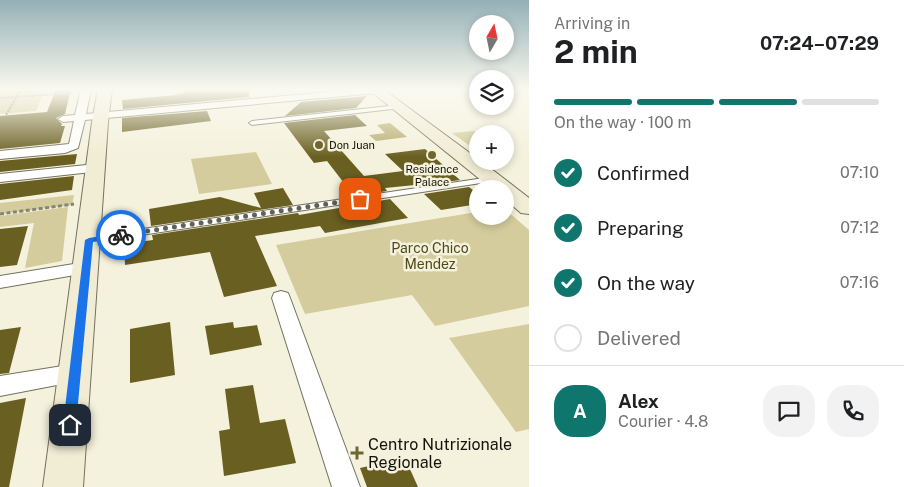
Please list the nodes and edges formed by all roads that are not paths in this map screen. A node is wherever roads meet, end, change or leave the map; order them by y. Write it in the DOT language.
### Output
graph roads {
  1 [pos="90,112"];
  2 [pos="144,112"];
  3 [pos="356,112"];
  4 [pos="405,112"];
  5 [pos="90,117"];
  6 [pos="63,119"];
  7 [pos="252,123"];
  8 [pos="0,155"];
  9 [pos="96,168"];
  10 [pos="0,178"];
  11 [pos="494,180"];
  12 [pos="469,189"];
  13 [pos="514,196"];
  14 [pos="529,208"];
  15 [pos="89,240"];
  16 [pos="86,268"];
  17 [pos="0,282"];
  18 [pos="281,298"];
  19 [pos="75,373"];
  20 [pos="0,386"];
  21 [pos="63,487"];
  22 [pos="346,487"];
  1 -- 5 [label="street"];
  2 -- 5 [label="street"];
  3 -- 7 [label="lane"];
  4 -- 11 [label="street"];
  5 -- 6 [label="street"];
  5 -- 8 [label="street"];
  5 -- 9 [label="street"];
  9 -- 10 [label="street"];
  9 -- 15 [label="street"];
  12 -- 15 [label="lane"];
  13 -- 14 [label="street"];
  15 -- 16 [label="street"];
  16 -- 17 [label="street"];
  16 -- 19 [label="street"];
  18 -- 22 [label="street"];
  19 -- 20 [label="street"];
  19 -- 21 [label="street"];
}
